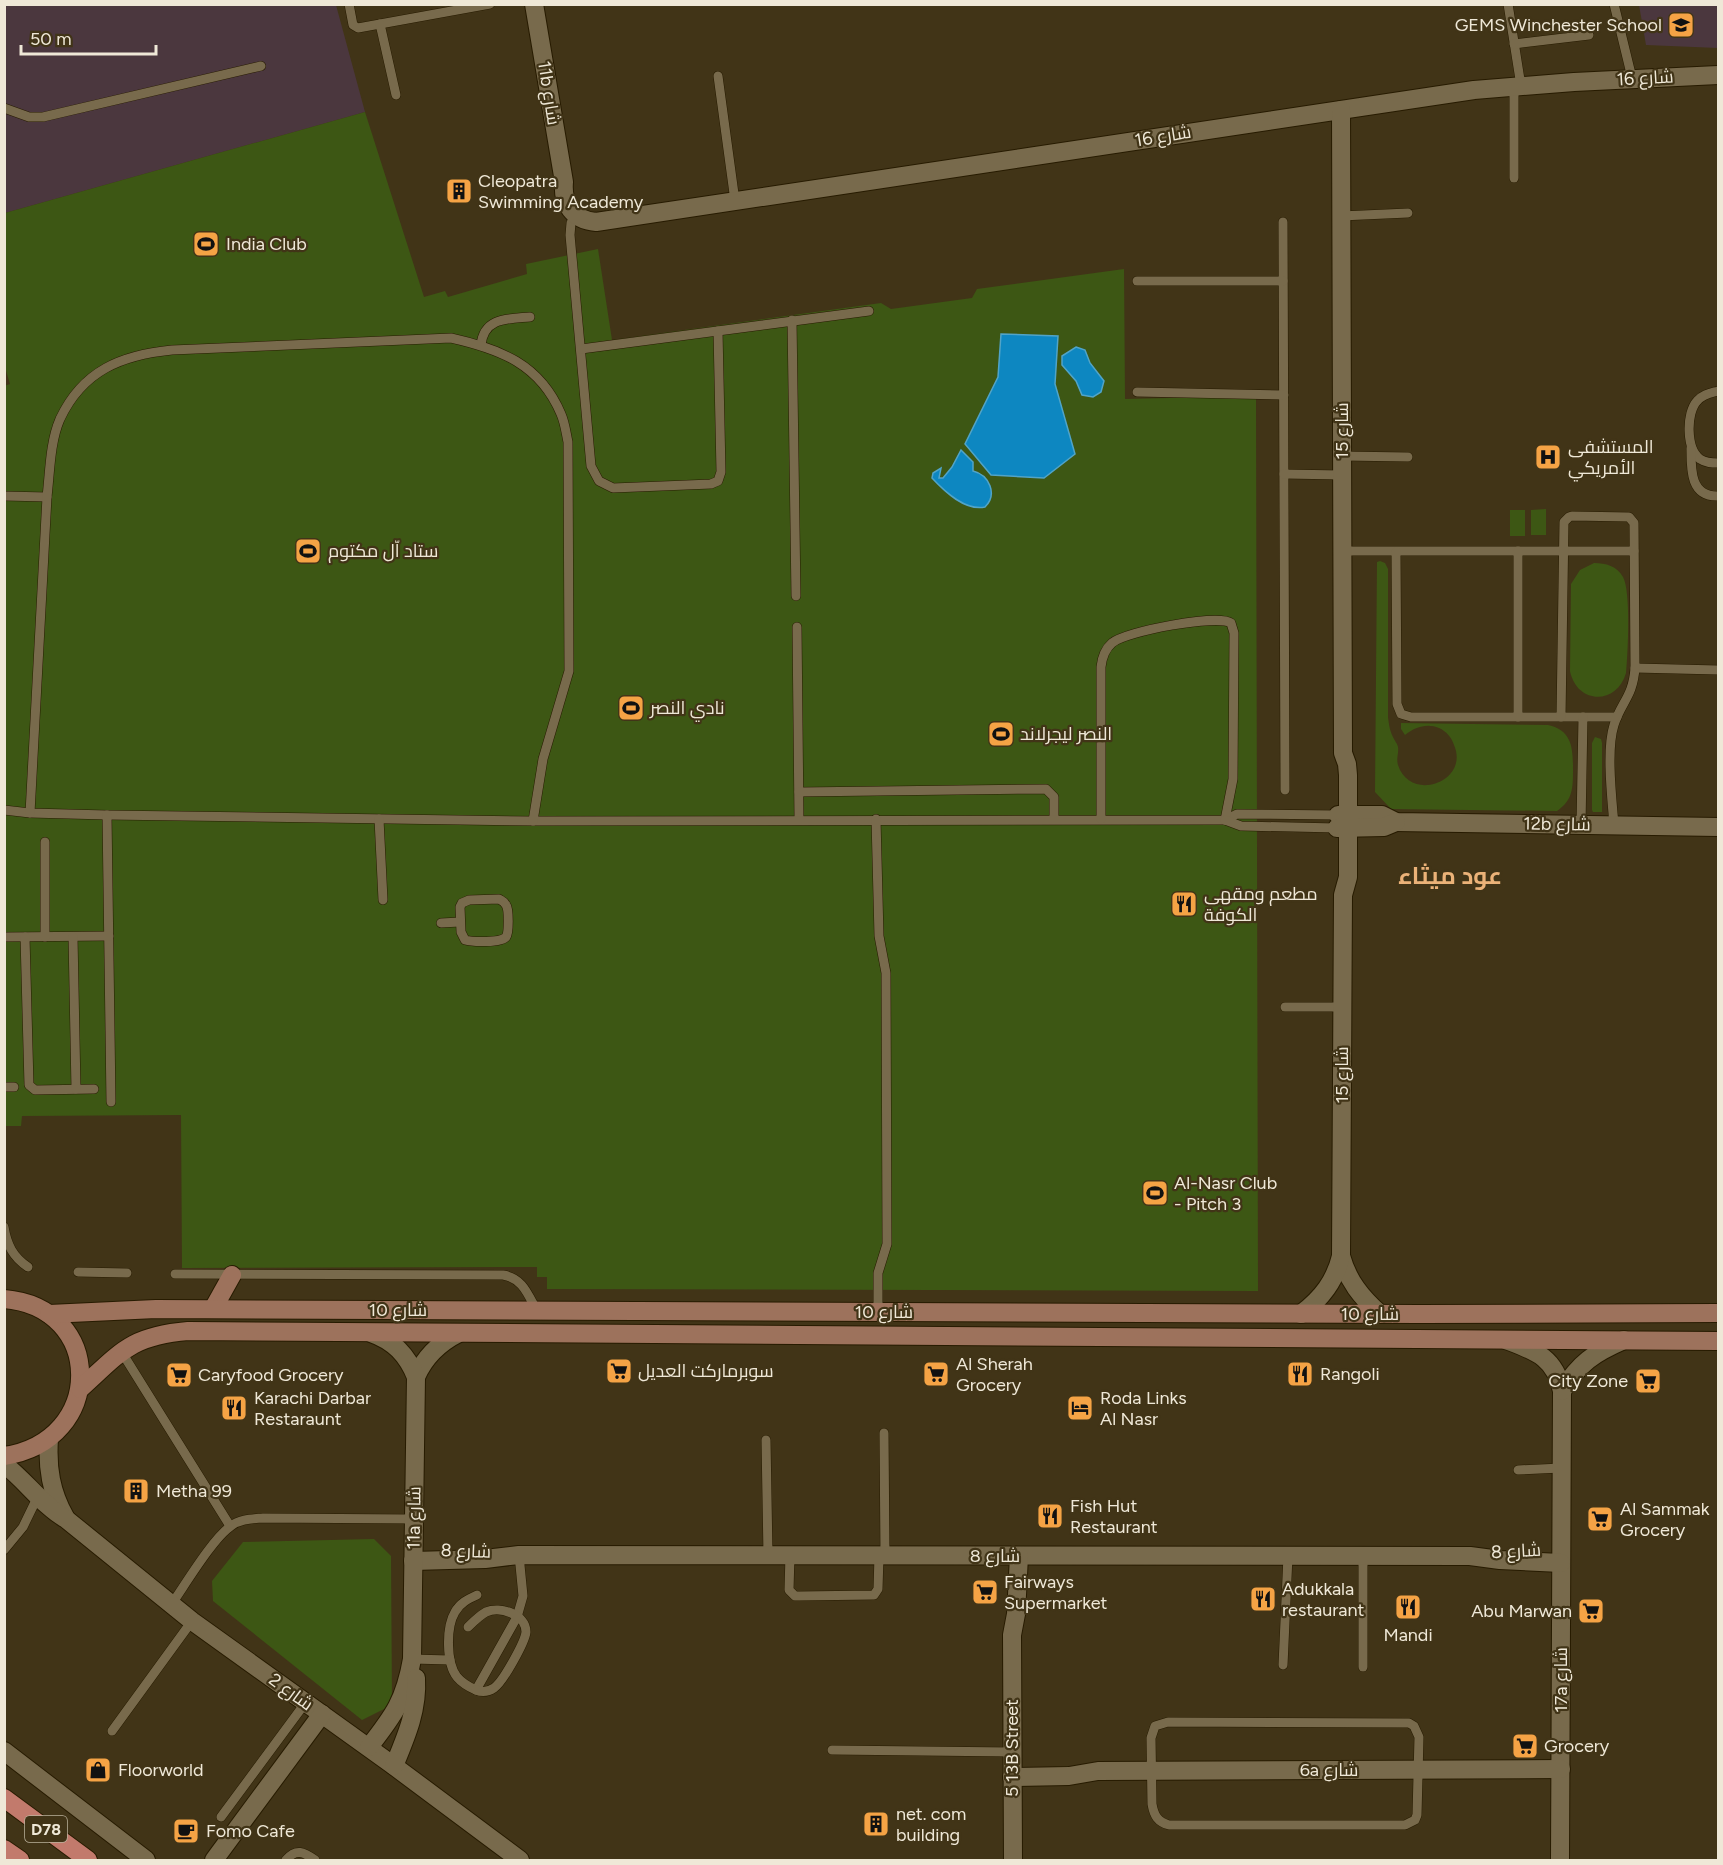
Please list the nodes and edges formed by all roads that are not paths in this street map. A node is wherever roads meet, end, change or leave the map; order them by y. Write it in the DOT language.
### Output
graph roads {
  1 [pos="349,4"];
  2 [pos="490,4"];
  3 [pos="534,4"];
  4 [pos="1508,4"];
  5 [pos="1614,4"];
  6 [pos="380,24"];
  7 [pos="1589,35"];
  8 [pos="1514,44"];
  9 [pos="261,66"];
  10 [pos="1719,75"];
  11 [pos="718,76"];
  12 [pos="1632,78"];
  13 [pos="1517,86"];
  14 [pos="396,94"];
  15 [pos="4,108"];
  16 [pos="1341,110"];
  17 [pos="1514,178"];
  18 [pos="735,201"];
  19 [pos="579,211"];
  20 [pos="1408,213"];
  21 [pos="1341,216"];
  22 [pos="1283,222"];
  23 [pos="1137,280"];
  24 [pos="1283,281"];
  25 [pos="868,311"];
  26 [pos="530,316"];
  27 [pos="792,320"];
  28 [pos="718,331"];
  29 [pos="481,345"];
  30 [pos="581,349"];
  31 [pos="1719,391"];
  32 [pos="1137,392"];
  33 [pos="1284,395"];
  34 [pos="1691,445"];
  35 [pos="1342,456"];
  36 [pos="1408,456"];
  37 [pos="1719,463"];
  38 [pos="1284,474"];
  39 [pos="1342,475"];
  40 [pos="4,496"];
  41 [pos="1719,496"];
  42 [pos="47,497"];
  43 [pos="1518,551"];
  44 [pos="1563,551"];
  45 [pos="1634,551"];
  46 [pos="1342,552"];
  47 [pos="1396,552"];
  48 [pos="796,596"];
  49 [pos="797,627"];
  50 [pos="1635,668"];
  51 [pos="1719,670"];
  52 [pos="1518,717"];
  53 [pos="1561,717"];
  54 [pos="1583,717"];
  55 [pos="1617,717"];
  56 [pos="1286,790"];
  57 [pos="799,792"];
  58 [pos="4,810"];
  59 [pos="30,813"];
  60 [pos="107,815"];
  61 [pos="379,819"];
  62 [pos="799,819"];
  63 [pos="876,819"];
  64 [pos="1054,819"];
  65 [pos="1101,819"];
  66 [pos="1226,820"];
  67 [pos="533,821"];
  68 [pos="1342,821"];
  69 [pos="1581,825"];
  70 [pos="1614,825"];
  71 [pos="1719,827"];
  72 [pos="45,842"];
  73 [pos="382,900"];
  74 [pos="460,922"];
  75 [pos="441,923"];
  76 [pos="73,936"];
  77 [pos="109,936"];
  78 [pos="4,937"];
  79 [pos="26,937"];
  80 [pos="45,937"];
  81 [pos="1285,1007"];
  82 [pos="1342,1007"];
  83 [pos="76,1089"];
  84 [pos="94,1089"];
  85 [pos="111,1102"];
  86 [pos="4,1227"];
  87 [pos="1341,1256"];
  88 [pos="28,1267"];
  89 [pos="78,1272"];
  90 [pos="127,1274"];
  91 [pos="175,1274"];
  92 [pos="232,1275"];
  93 [pos="8,1297"];
  94 [pos="213,1309"];
  95 [pos="537,1311"];
  96 [pos="878,1312"];
  97 [pos="1719,1313"];
  98 [pos="49,1314"];
  99 [pos="1301,1314"];
  100 [pos="1380,1314"];
  101 [pos="371,1333"];
  102 [pos="459,1334"];
  103 [pos="1505,1340"];
  104 [pos="1625,1340"];
  105 [pos="1719,1341"];
  106 [pos="121,1351"];
  107 [pos="416,1377"];
  108 [pos="80,1389"];
  109 [pos="1562,1391"];
  110 [pos="884,1433"];
  111 [pos="49,1439"];
  112 [pos="766,1440"];
  113 [pos="4,1456"];
  114 [pos="4,1464"];
  115 [pos="1561,1468"];
  116 [pos="1518,1470"];
  117 [pos="38,1496"];
  118 [pos="66,1519"];
  119 [pos="414,1519"];
  120 [pos="230,1526"];
  121 [pos="4,1550"];
  122 [pos="413,1555"];
  123 [pos="519,1555"];
  124 [pos="768,1555"];
  125 [pos="790,1555"];
  126 [pos="882,1556"];
  127 [pos="1013,1556"];
  128 [pos="1288,1556"];
  129 [pos="1363,1556"];
  130 [pos="1561,1556"];
  131 [pos="477,1595"];
  132 [pos="171,1605"];
  133 [pos="517,1617"];
  134 [pos="192,1621"];
  135 [pos="468,1627"];
  136 [pos="412,1659"];
  137 [pos="450,1660"];
  138 [pos="1283,1665"];
  139 [pos="1363,1667"];
  140 [pos="476,1690"];
  141 [pos="306,1702"];
  142 [pos="322,1714"];
  143 [pos="112,1731"];
  144 [pos="369,1747"];
  145 [pos="832,1750"];
  146 [pos="4,1751"];
  147 [pos="1012,1765"];
  148 [pos="394,1766"];
  149 [pos="1561,1768"];
  150 [pos="1419,1769"];
  151 [pos="1152,1771"];
  152 [pos="4,1798"];
  153 [pos="221,1817"];
  154 [pos="4,1849"];
  155 [pos="20,1860"];
  156 [pos="88,1860"];
  157 [pos="147,1860"];
  158 [pos="214,1860"];
  159 [pos="286,1860"];
  160 [pos="315,1860"];
  161 [pos="520,1860"];
  162 [pos="1012,1860"];
  163 [pos="1560,1860"];
  1 -- 6 [label="lane"];
  2 -- 6 [label="lane"];
  3 -- 19 [label="street, 11b شارع"];
  4 -- 8 [label="lane"];
  5 -- 12 [label="lane"];
  6 -- 14 [label="lane"];
  7 -- 8 [label="lane"];
  8 -- 13 [label="lane"];
  9 -- 15 [label="lane"];
  10 -- 12 [label="street, شارع 16"];
  11 -- 18 [label="lane"];
  12 -- 13 [label="street, شارع 16"];
  13 -- 16 [label="street, شارع 16"];
  13 -- 17 [label="lane"];
  16 -- 18 [label="street, شارع 16"];
  16 -- 21 [label="street, شارع 15"];
  18 -- 19 [label="street, شارع 16"];
  19 -- 30 [label="lane"];
  20 -- 21 [label="lane"];
  21 -- 35 [label="street, شارع 15"];
  22 -- 24 [label="lane"];
  23 -- 24 [label="lane"];
  24 -- 33 [label="lane"];
  25 -- 27 [label="lane"];
  26 -- 29 [label="lane"];
  27 -- 28 [label="lane"];
  27 -- 48 [label="lane"];
  28 -- 30 [label="lane"];
  28 -- 30 [label="lane"];
  29 -- 42 [label="lane"];
  29 -- 67 [label="lane"];
  31 -- 34 [label="lane"];
  32 -- 33 [label="lane"];
  33 -- 38 [label="lane"];
  34 -- 37 [label="lane"];
  34 -- 41 [label="lane"];
  35 -- 36 [label="lane"];
  35 -- 39 [label="street, شارع 15"];
  38 -- 39 [label="lane"];
  38 -- 56 [label="lane"];
  39 -- 46 [label="street, شارع 15"];
  40 -- 42 [label="lane"];
  42 -- 59 [label="lane"];
  43 -- 44 [label="lane"];
  43 -- 47 [label="lane"];
  43 -- 52 [label="lane"];
  44 -- 45 [label="lane"];
  44 -- 45 [label="lane"];
  44 -- 53 [label="lane"];
  45 -- 50 [label="lane"];
  46 -- 47 [label="lane"];
  46 -- 68 [label="street, شارع 15"];
  47 -- 52 [label="lane"];
  49 -- 57 [label="lane"];
  50 -- 51 [label="lane"];
  50 -- 55 [label="lane"];
  52 -- 53 [label="lane"];
  53 -- 54 [label="lane"];
  54 -- 55 [label="lane"];
  54 -- 69 [label="lane"];
  55 -- 70 [label="lane"];
  57 -- 62 [label="lane"];
  57 -- 64 [label="lane"];
  58 -- 59 [label="lane"];
  59 -- 60 [label="lane"];
  60 -- 61 [label="lane"];
  60 -- 77 [label="lane"];
  61 -- 67 [label="lane"];
  61 -- 73 [label="lane"];
  62 -- 63 [label="lane"];
  62 -- 67 [label="lane"];
  63 -- 64 [label="lane"];
  63 -- 96 [label="lane"];
  64 -- 65 [label="lane"];
  65 -- 66 [label="lane"];
  65 -- 66 [label="lane"];
  66 -- 68 [label="lane"];
  68 -- 69 [label="street, 12b شارع"];
  68 -- 82 [label="street, شارع 15"];
  69 -- 70 [label="street, 12b شارع"];
  70 -- 71 [label="street, 12b شارع"];
  72 -- 80 [label="lane"];
  74 -- 74 [label="lane"];
  74 -- 75 [label="lane"];
  76 -- 77 [label="lane"];
  76 -- 80 [label="lane"];
  76 -- 83 [label="lane"];
  77 -- 85 [label="lane"];
  78 -- 79 [label="lane"];
  79 -- 80 [label="lane"];
  79 -- 83 [label="lane"];
  81 -- 82 [label="lane"];
  82 -- 87 [label="street, شارع 15"];
  83 -- 84 [label="lane"];
  86 -- 88 [label="lane"];
  87 -- 99 [label="street, شارع 15"];
  87 -- 100 [label="street, شارع 15"];
  89 -- 90 [label="lane"];
  91 -- 92 [label="lane"];
  92 -- 94 [label="main road"];
  92 -- 95 [label="lane"];
  93 -- 98 [label="main road"];
  94 -- 95 [label="main road, شارع 10"];
  94 -- 98 [label="main road, شارع 10"];
  95 -- 96 [label="main road, شارع 10"];
  96 -- 99 [label="main road, شارع 10"];
  97 -- 100 [label="main road, شارع 10"];
  98 -- 108 [label="main road"];
  99 -- 100 [label="main road, شارع 10"];
  101 -- 102 [label="main road, شارع 10"];
  101 -- 106 [label="main road, شارع 10"];
  101 -- 107 [label="street"];
  102 -- 103 [label="main road, شارع 10"];
  102 -- 107 [label="street"];
  103 -- 104 [label="main road, شارع 10"];
  103 -- 109 [label="street, 17a شارع"];
  104 -- 105 [label="main road, شارع 10"];
  104 -- 109 [label="street"];
  106 -- 108 [label="main road, شارع 10"];
  106 -- 120 [label="lane"];
  107 -- 119 [label="street, 11a شارع"];
  108 -- 111 [label="main road"];
  109 -- 115 [label="street, 17a شارع"];
  110 -- 126 [label="lane"];
  111 -- 113 [label="main road"];
  111 -- 118 [label="street, شارع 2"];
  112 -- 124 [label="lane"];
  114 -- 117 [label="street, شارع 2"];
  115 -- 116 [label="lane"];
  115 -- 130 [label="street, 17a شارع"];
  117 -- 118 [label="street, شارع 2"];
  117 -- 121 [label="lane"];
  118 -- 132 [label="street, شارع 2"];
  119 -- 120 [label="lane"];
  119 -- 122 [label="street, 11a شارع"];
  120 -- 132 [label="lane"];
  122 -- 123 [label="street, شارع 8"];
  122 -- 136 [label="street, 11a شارع"];
  123 -- 124 [label="street, شارع 8"];
  123 -- 133 [label="lane"];
  124 -- 125 [label="street, شارع 8"];
  125 -- 126 [label="street, شارع 8"];
  125 -- 126 [label="lane"];
  126 -- 127 [label="street, شارع 8"];
  127 -- 128 [label="street, شارع 8"];
  127 -- 147 [label="street, 5 13B Street"];
  128 -- 129 [label="street, شارع 8"];
  128 -- 138 [label="lane"];
  129 -- 130 [label="street, شارع 8"];
  129 -- 139 [label="lane"];
  130 -- 149 [label="street, 17a شارع"];
  131 -- 137 [label="lane"];
  132 -- 134 [label="street, شارع 2"];
  133 -- 135 [label="lane"];
  133 -- 140 [label="lane"];
  133 -- 140 [label="lane"];
  134 -- 141 [label="street, شارع 2"];
  134 -- 143 [label="lane"];
  136 -- 137 [label="lane"];
  136 -- 144 [label="street, 11a شارع"];
  136 -- 148 [label="street, 11a شارع"];
  137 -- 140 [label="lane"];
  141 -- 142 [label="street, شارع 2"];
  141 -- 153 [label="lane"];
  142 -- 144 [label="street, شارع 2"];
  142 -- 158 [label="street"];
  144 -- 148 [label="street, شارع 2"];
  145 -- 147 [label="lane"];
  146 -- 157 [label="street"];
  147 -- 151 [label="street, 6a شارع"];
  147 -- 162 [label="street, 5 13B Street"];
  148 -- 161 [label="street, شارع 2"];
  149 -- 150 [label="street, 6a شارع"];
  149 -- 163 [label="street, 17a شارع"];
  150 -- 151 [label="street, 6a شارع"];
  150 -- 151 [label="lane"];
  150 -- 151 [label="lane"];
  152 -- 156 [label="main road, D78"];
  154 -- 155 [label="main road, D78"];
  159 -- 160 [label="lane"];
}
